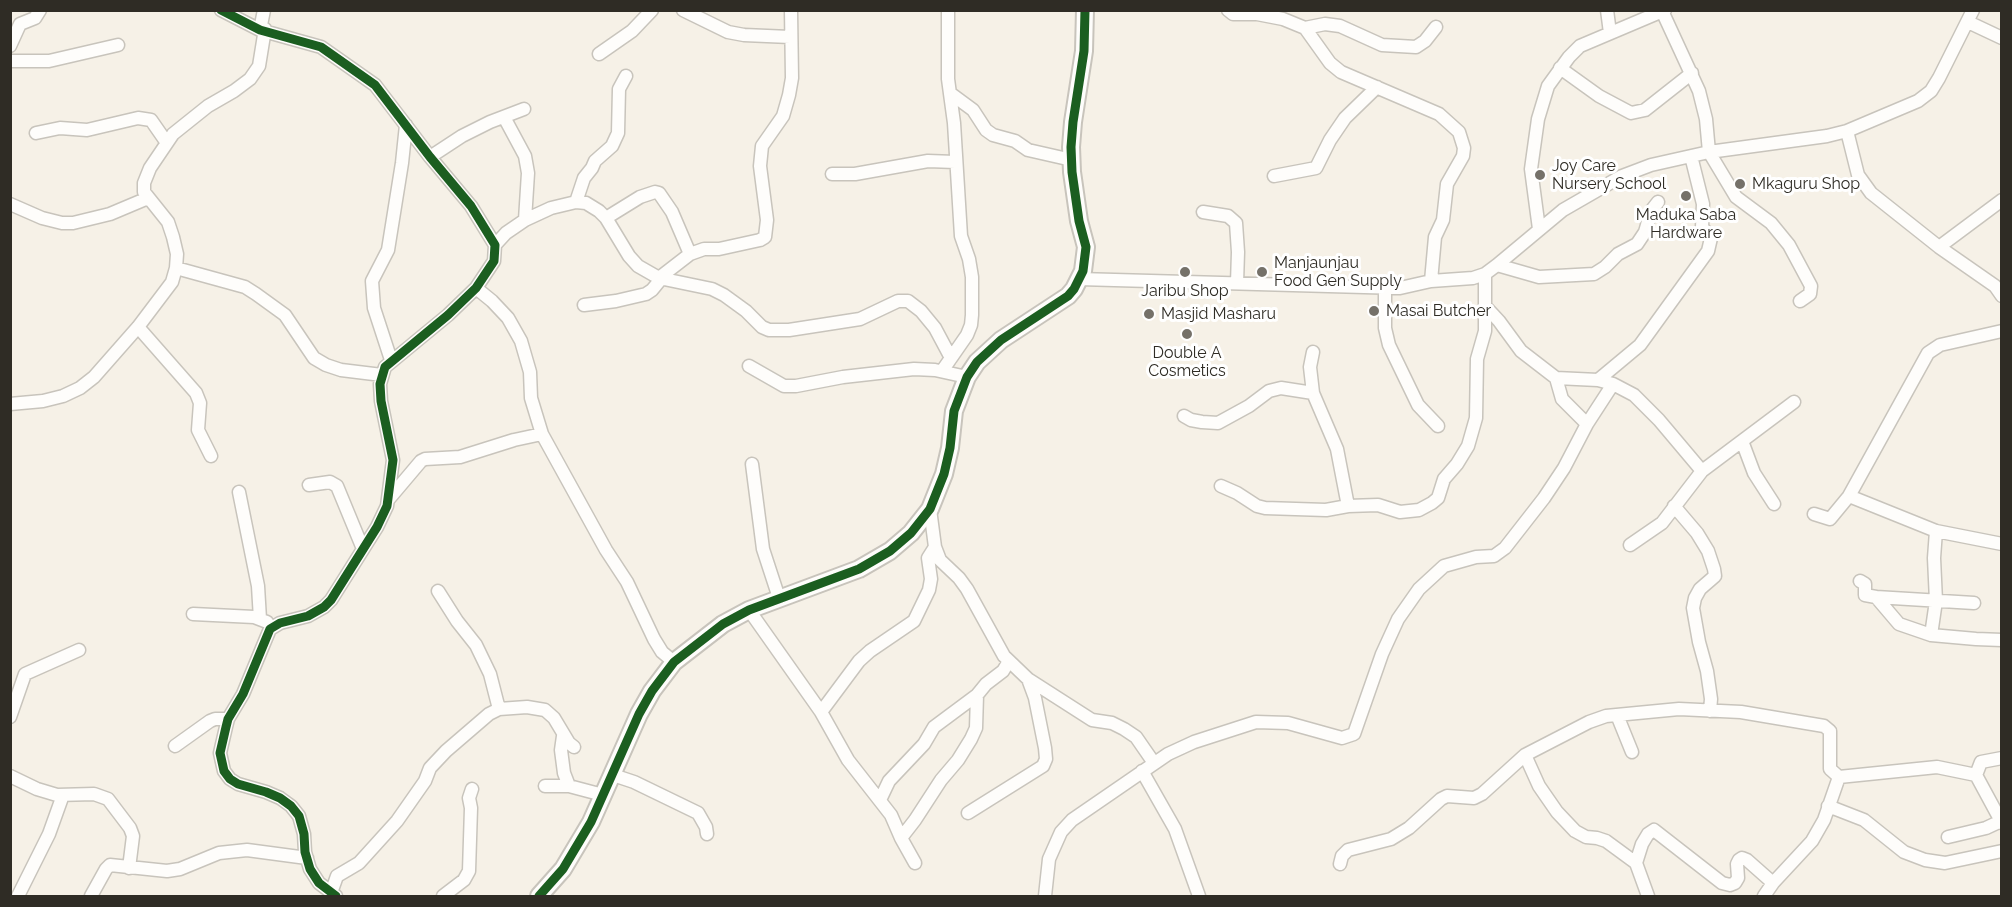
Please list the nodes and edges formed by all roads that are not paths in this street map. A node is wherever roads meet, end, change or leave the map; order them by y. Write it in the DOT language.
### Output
graph roads {
  1 [pos="40,10"];
  2 [pos="222,10"];
  3 [pos="264,10"];
  4 [pos="652,10"];
  5 [pos="683,10"];
  6 [pos="791,10"];
  7 [pos="948,10"];
  8 [pos="1085,10"];
  9 [pos="1228,10"];
  10 [pos="1607,10"];
  11 [pos="1664,12"];
  12 [pos="1971,16"];
  13 [pos="1436,27"];
  14 [pos="1305,28"];
  15 [pos="263,29"];
  16 [pos="1610,33"];
  17 [pos="790,37"];
  18 [pos="2001,38"];
  19 [pos="118,45"];
  20 [pos="10,46"];
  21 [pos="599,54"];
  22 [pos="10,61"];
  23 [pos="1560,68"];
  24 [pos="1692,74"];
  25 [pos="626,76"];
  26 [pos="1377,87"];
  27 [pos="950,93"];
  28 [pos="524,109"];
  29 [pos="504,117"];
  30 [pos="406,125"];
  31 [pos="1847,131"];
  32 [pos="36,133"];
  33 [pos="167,143"];
  34 [pos="1709,152"];
  35 [pos="1691,156"];
  36 [pos="430,157"];
  37 [pos="1072,160"];
  38 [pos="955,162"];
  39 [pos="832,174"];
  40 [pos="1274,176"];
  41 [pos="148,198"];
  42 [pos="2001,200"];
  43 [pos="576,202"];
  44 [pos="1658,202"];
  45 [pos="10,204"];
  46 [pos="1203,212"];
  47 [pos="606,218"];
  48 [pos="525,220"];
  49 [pos="1539,229"];
  50 [pos="495,245"];
  51 [pos="1939,247"];
  52 [pos="690,254"];
  53 [pos="1497,265"];
  54 [pos="176,268"];
  55 [pos="1485,274"];
  56 [pos="660,279"];
  57 [pos="1079,279"];
  58 [pos="1431,280"];
  59 [pos="1237,283"];
  60 [pos="1385,287"];
  61 [pos="476,288"];
  62 [pos="2001,296"];
  63 [pos="1800,301"];
  64 [pos="584,305"];
  65 [pos="1486,307"];
  66 [pos="138,327"];
  67 [pos="2001,331"];
  68 [pos="1313,352"];
  69 [pos="951,358"];
  70 [pos="391,360"];
  71 [pos="748,366"];
  72 [pos="942,371"];
  73 [pos="382,375"];
  74 [pos="967,377"];
  75 [pos="1556,378"];
  76 [pos="1598,380"];
  77 [pos="1613,384"];
  78 [pos="1313,393"];
  79 [pos="1794,402"];
  80 [pos="10,404"];
  81 [pos="1184,416"];
  82 [pos="1587,424"];
  83 [pos="1438,426"];
  84 [pos="542,434"];
  85 [pos="1742,441"];
  86 [pos="211,456"];
  87 [pos="752,464"];
  88 [pos="1702,471"];
  89 [pos="309,484"];
  90 [pos="1221,486"];
  91 [pos="239,492"];
  92 [pos="1849,496"];
  93 [pos="388,501"];
  94 [pos="1774,504"];
  95 [pos="1348,506"];
  96 [pos="1674,506"];
  97 [pos="930,509"];
  98 [pos="1814,514"];
  99 [pos="1936,531"];
  100 [pos="2001,544"];
  101 [pos="1630,545"];
  102 [pos="934,547"];
  103 [pos="363,549"];
  104 [pos="1860,581"];
  105 [pos="438,591"];
  106 [pos="1876,597"];
  107 [pos="779,598"];
  108 [pos="1936,601"];
  109 [pos="1974,603"];
  110 [pos="749,610"];
  111 [pos="193,614"];
  112 [pos="260,619"];
  113 [pos="276,626"];
  114 [pos="1931,635"];
  115 [pos="2001,640"];
  116 [pos="79,650"];
  117 [pos="674,662"];
  118 [pos="1010,662"];
  119 [pos="1028,680"];
  120 [pos="977,695"];
  121 [pos="499,709"];
  122 [pos="1710,711"];
  123 [pos="821,712"];
  124 [pos="1617,715"];
  125 [pos="10,717"];
  126 [pos="228,719"];
  127 [pos="563,736"];
  128 [pos="175,746"];
  129 [pos="574,747"];
  130 [pos="1632,752"];
  131 [pos="1525,754"];
  132 [pos="2001,759"];
  133 [pos="1154,763"];
  134 [pos="1142,771"];
  135 [pos="613,775"];
  136 [pos="1976,775"];
  137 [pos="10,776"];
  138 [pos="1839,777"];
  139 [pos="545,786"];
  140 [pos="569,786"];
  141 [pos="472,789"];
  142 [pos="63,795"];
  143 [pos="603,795"];
  144 [pos="880,800"];
  145 [pos="1828,806"];
  146 [pos="968,813"];
  147 [pos="2001,822"];
  148 [pos="707,834"];
  149 [pos="1948,837"];
  150 [pos="900,838"];
  151 [pos="2001,851"];
  152 [pos="307,858"];
  153 [pos="915,863"];
  154 [pos="1636,863"];
  155 [pos="1340,864"];
  156 [pos="129,868"];
  157 [pos="1773,883"];
  158 [pos="334,895"];
  159 [pos="1193,895"];
  160 [pos="18,897"];
  161 [pos="91,897"];
  162 [pos="443,897"];
  163 [pos="539,897"];
  164 [pos="1045,897"];
  165 [pos="1648,897"];
  166 [pos="1764,897"];
  1 -- 20 [label="street"];
  2 -- 15 [label="street"];
  3 -- 15 [label="street"];
  4 -- 21 [label="street"];
  5 -- 17 [label="street"];
  6 -- 17 [label="street"];
  7 -- 27 [label="street"];
  8 -- 37 [label="street"];
  9 -- 14 [label="street"];
  10 -- 16 [label="street"];
  11 -- 16 [label="street"];
  11 -- 24 [label="street"];
  12 -- 18 [label="street"];
  12 -- 31 [label="street"];
  13 -- 14 [label="street"];
  14 -- 26 [label="street"];
  15 -- 30 [label="street"];
  15 -- 33 [label="street"];
  16 -- 23 [label="street"];
  17 -- 52 [label="street"];
  19 -- 22 [label="street"];
  23 -- 24 [label="street"];
  23 -- 49 [label="street"];
  24 -- 34 [label="street"];
  25 -- 43 [label="street"];
  26 -- 40 [label="street"];
  26 -- 58 [label="street"];
  27 -- 37 [label="street"];
  27 -- 38 [label="street"];
  28 -- 29 [label="street"];
  29 -- 36 [label="street"];
  29 -- 48 [label="street"];
  30 -- 36 [label="street"];
  30 -- 70 [label="street"];
  31 -- 34 [label="street"];
  31 -- 51 [label="street"];
  32 -- 33 [label="street"];
  33 -- 41 [label="street"];
  34 -- 35 [label="street"];
  34 -- 63 [label="street"];
  35 -- 49 [label="street"];
  35 -- 76 [label="street"];
  36 -- 50 [label="street"];
  37 -- 57 [label="street"];
  38 -- 39 [label="street"];
  38 -- 69 [label="street"];
  41 -- 45 [label="street"];
  41 -- 54 [label="street"];
  42 -- 51 [label="street"];
  43 -- 47 [label="street"];
  43 -- 48 [label="street"];
  44 -- 53 [label="street"];
  46 -- 59 [label="street"];
  47 -- 52 [label="street"];
  47 -- 56 [label="street"];
  48 -- 50 [label="street"];
  49 -- 53 [label="street"];
  50 -- 61 [label="street"];
  51 -- 62 [label="street"];
  52 -- 56 [label="street"];
  53 -- 55 [label="street"];
  54 -- 66 [label="street"];
  54 -- 73 [label="street"];
  55 -- 58 [label="street"];
  55 -- 65 [label="street"];
  56 -- 64 [label="street"];
  56 -- 69 [label="street"];
  57 -- 59 [label="street"];
  57 -- 74 [label="street"];
  58 -- 60 [label="street"];
  59 -- 60 [label="street"];
  60 -- 83 [label="street"];
  61 -- 70 [label="street"];
  61 -- 84 [label="street"];
  65 -- 75 [label="street"];
  65 -- 95 [label="street"];
  66 -- 80 [label="street"];
  66 -- 86 [label="street"];
  67 -- 92 [label="street"];
  68 -- 78 [label="street"];
  69 -- 72 [label="street"];
  70 -- 73 [label="street"];
  71 -- 72 [label="street"];
  72 -- 74 [label="street"];
  73 -- 93 [label="street"];
  74 -- 97 [label="street"];
  75 -- 76 [label="street"];
  75 -- 82 [label="street"];
  76 -- 77 [label="street"];
  77 -- 82 [label="street"];
  77 -- 88 [label="street"];
  78 -- 81 [label="street"];
  78 -- 95 [label="street"];
  79 -- 85 [label="street"];
  82 -- 133 [label="street"];
  84 -- 93 [label="street"];
  84 -- 117 [label="street"];
  85 -- 88 [label="street"];
  85 -- 94 [label="street"];
  87 -- 107 [label="street"];
  88 -- 96 [label="street"];
  89 -- 103 [label="street"];
  90 -- 95 [label="street"];
  91 -- 112 [label="street"];
  92 -- 98 [label="street"];
  92 -- 99 [label="street"];
  93 -- 103 [label="street"];
  96 -- 101 [label="street"];
  96 -- 122 [label="street"];
  97 -- 102 [label="street"];
  97 -- 107 [label="street"];
  99 -- 100 [label="street"];
  99 -- 108 [label="street"];
  102 -- 118 [label="street"];
  102 -- 123 [label="street"];
  103 -- 113 [label="street"];
  104 -- 106 [label="street"];
  105 -- 121 [label="street"];
  106 -- 108 [label="street"];
  106 -- 114 [label="street"];
  107 -- 110 [label="street"];
  108 -- 109 [label="street"];
  108 -- 114 [label="street"];
  110 -- 117 [label="street"];
  110 -- 123 [label="street"];
  111 -- 112 [label="street"];
  112 -- 113 [label="street"];
  113 -- 126 [label="street"];
  114 -- 115 [label="street"];
  116 -- 125 [label="street"];
  117 -- 135 [label="street"];
  118 -- 119 [label="street"];
  118 -- 120 [label="street"];
  119 -- 133 [label="street"];
  119 -- 146 [label="street"];
  120 -- 144 [label="street"];
  120 -- 150 [label="street"];
  121 -- 127 [label="street"];
  121 -- 158 [label="street"];
  122 -- 124 [label="street"];
  122 -- 138 [label="street"];
  123 -- 144 [label="street"];
  124 -- 130 [label="street"];
  124 -- 131 [label="street"];
  126 -- 128 [label="street"];
  126 -- 152 [label="street"];
  127 -- 129 [label="street"];
  127 -- 140 [label="street"];
  131 -- 154 [label="street"];
  131 -- 155 [label="street"];
  132 -- 136 [label="street"];
  133 -- 134 [label="street"];
  134 -- 159 [label="street"];
  134 -- 164 [label="street"];
  135 -- 143 [label="street"];
  135 -- 148 [label="street"];
  136 -- 138 [label="street"];
  136 -- 147 [label="street"];
  137 -- 142 [label="street"];
  138 -- 145 [label="street"];
  139 -- 140 [label="street"];
  140 -- 143 [label="street"];
  141 -- 162 [label="street"];
  142 -- 156 [label="street"];
  142 -- 160 [label="street"];
  143 -- 163 [label="street"];
  144 -- 150 [label="street"];
  145 -- 151 [label="street"];
  145 -- 157 [label="street"];
  147 -- 149 [label="street"];
  150 -- 153 [label="street"];
  152 -- 156 [label="street"];
  152 -- 158 [label="street"];
  154 -- 157 [label="street"];
  154 -- 165 [label="street"];
  156 -- 161 [label="street"];
  157 -- 166 [label="street"];
}
